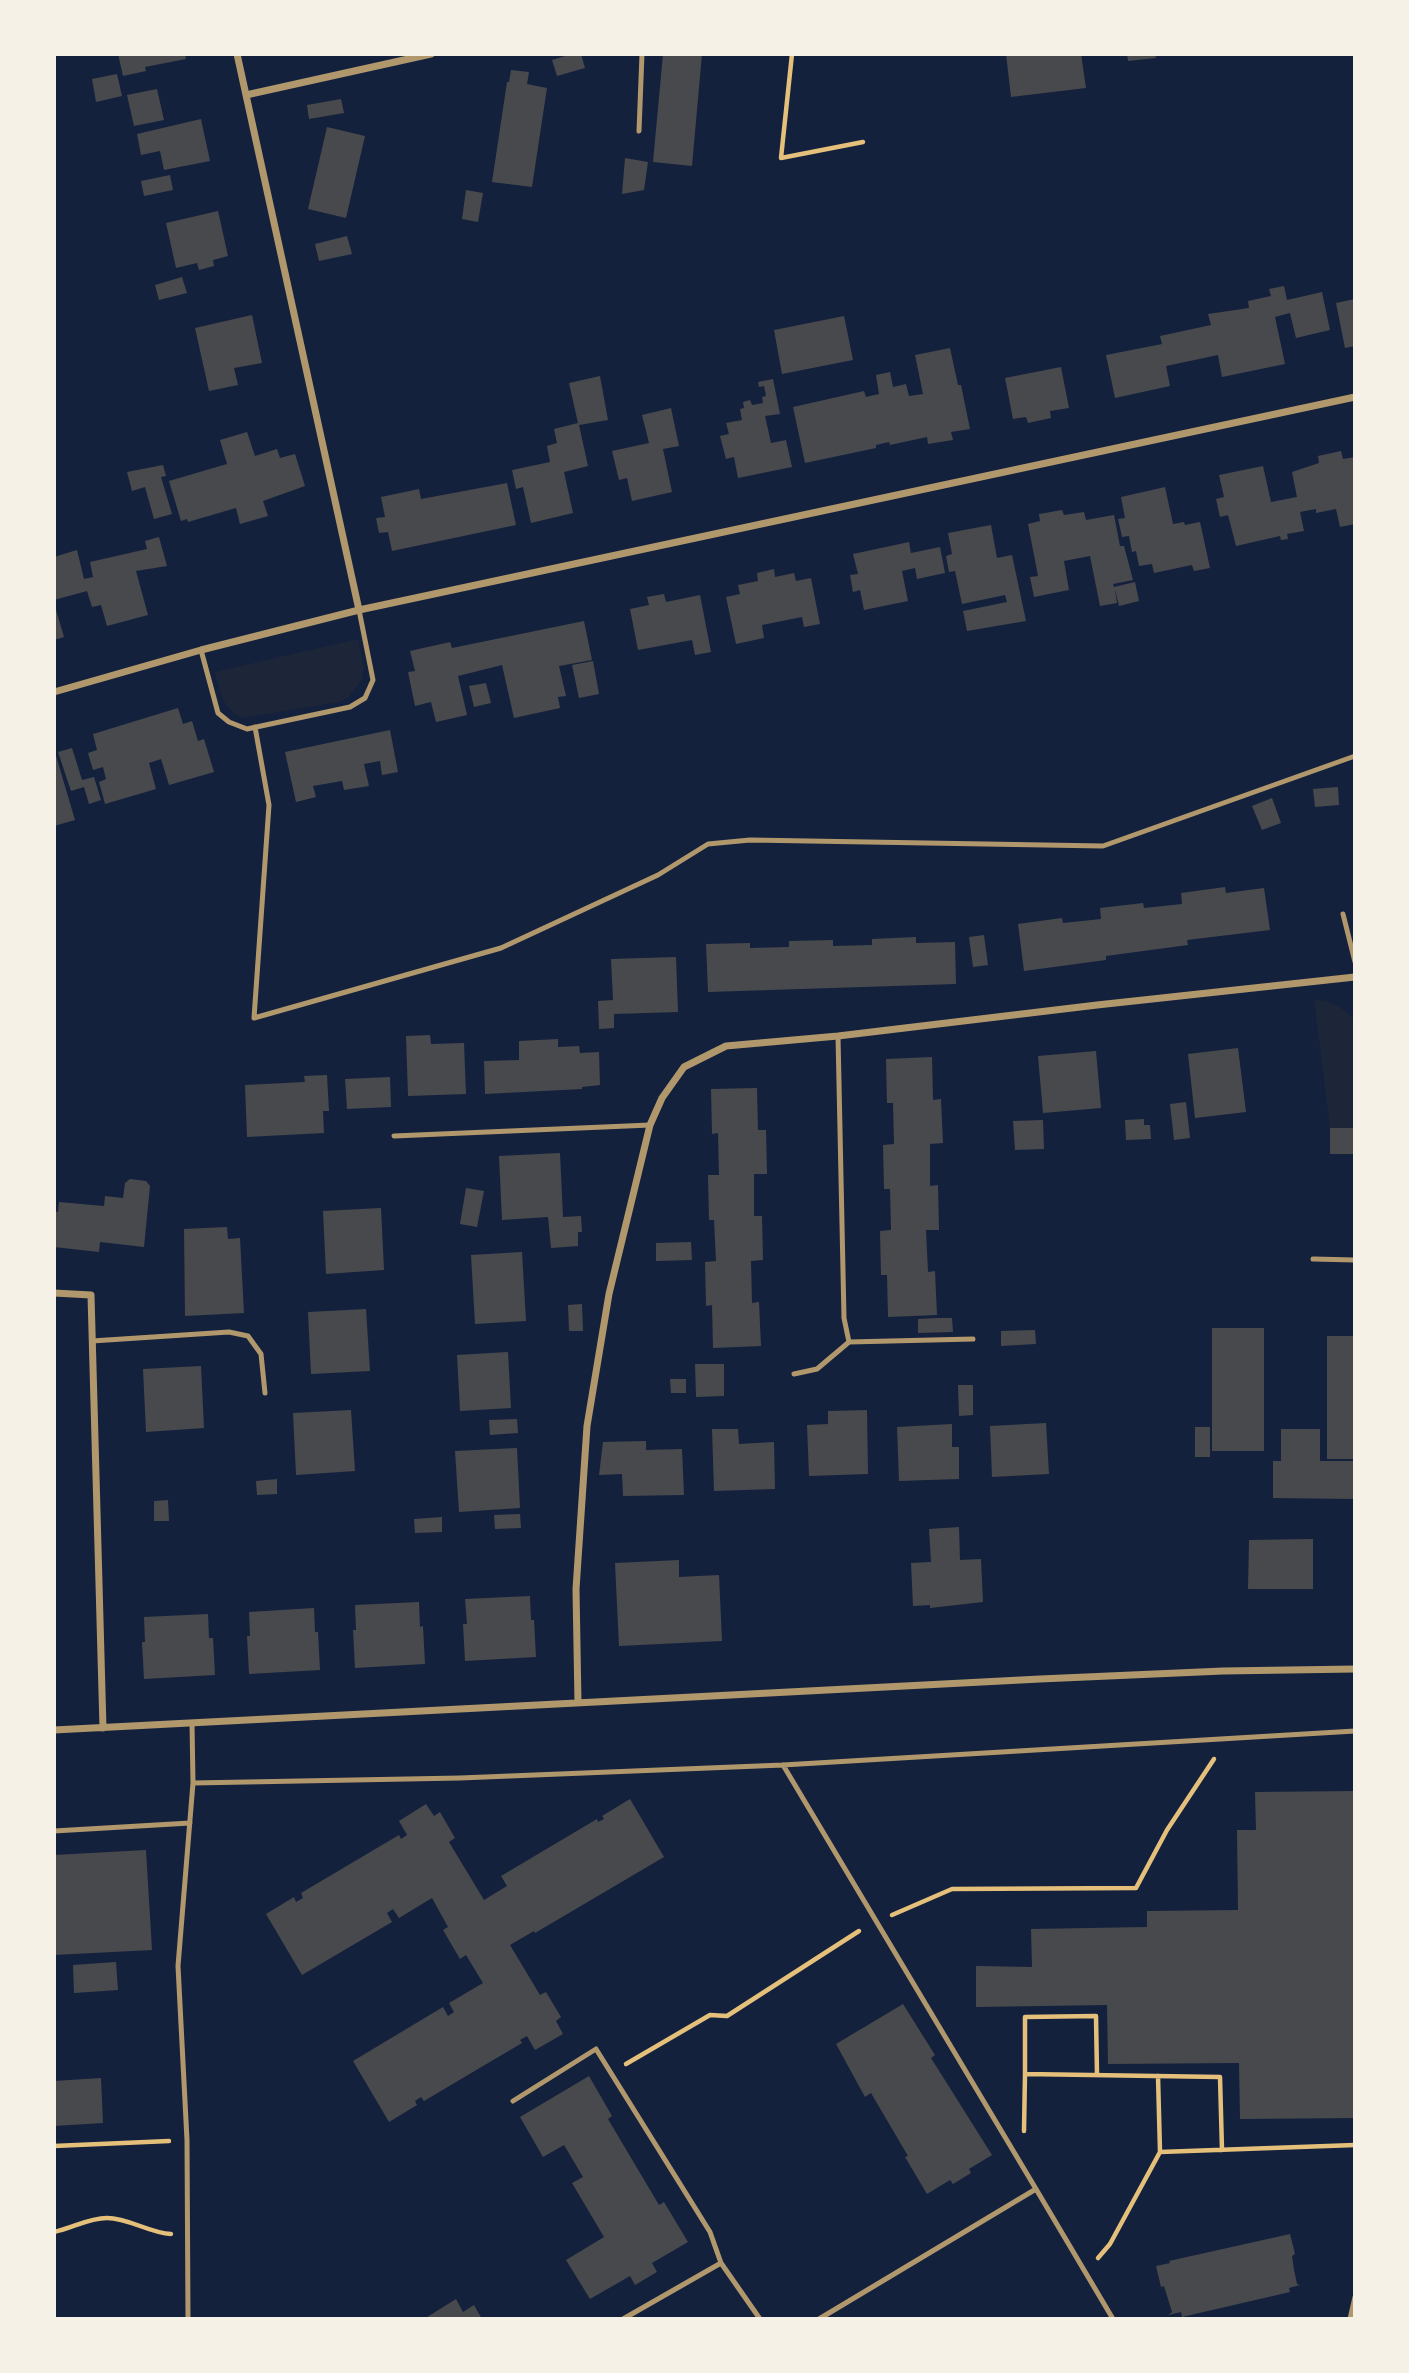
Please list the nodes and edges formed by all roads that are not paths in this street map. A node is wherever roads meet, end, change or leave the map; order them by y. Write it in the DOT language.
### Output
graph roads {
  1 [pos="237,54"];
  2 [pos="431,54"];
  3 [pos="642,54"];
  4 [pos="246,95"];
  5 [pos="639,131"];
  6 [pos="1355,397"];
  7 [pos="359,610"];
  8 [pos="201,650"];
  9 [pos="54,692"];
  10 [pos="255,727"];
  11 [pos="1355,756"];
  12 [pos="1343,914"];
  13 [pos="1355,962"];
  14 [pos="1355,977"];
  15 [pos="838,1036"];
  16 [pos="650,1125"];
  17 [pos="394,1136"];
  18 [pos="1313,1259"];
  19 [pos="1355,1260"];
  20 [pos="54,1293"];
  21 [pos="974,1339"];
  22 [pos="92,1341"];
  23 [pos="849,1342"];
  24 [pos="794,1374"];
  25 [pos="265,1393"];
  26 [pos="1355,1669"];
  27 [pos="578,1703"];
  28 [pos="192,1723"];
  29 [pos="103,1728"];
  30 [pos="54,1730"];
  31 [pos="1355,1731"];
  32 [pos="783,1765"];
  33 [pos="193,1783"];
  34 [pos="190,1823"];
  35 [pos="54,1831"];
  36 [pos="513,2101"];
  37 [pos="1036,2189"];
  38 [pos="721,2263"];
  39 [pos="1355,2297"];
  40 [pos="188,2319"];
  41 [pos="623,2319"];
  42 [pos="760,2319"];
  43 [pos="819,2319"];
  44 [pos="1113,2319"];
  45 [pos="1350,2319"];
  1 -- 4 [label="street"];
  2 -- 4 [label="street"];
  3 -- 5 [label="lane"];
  4 -- 7 [label="street"];
  6 -- 7 [label="street"];
  7 -- 8 [label="street"];
  7 -- 10 [label="lane"];
  8 -- 9 [label="street"];
  8 -- 10 [label="lane"];
  10 -- 11 [label="lane"];
  12 -- 13 [label="lane"];
  14 -- 15 [label="street"];
  15 -- 16 [label="street"];
  15 -- 23 [label="lane"];
  16 -- 17 [label="lane"];
  16 -- 27 [label="street"];
  18 -- 19 [label="lane"];
  20 -- 22 [label="street"];
  21 -- 23 [label="lane"];
  22 -- 25 [label="lane"];
  22 -- 29 [label="street"];
  23 -- 24 [label="lane"];
  26 -- 27 [label="street"];
  27 -- 28 [label="street"];
  28 -- 29 [label="street"];
  28 -- 33 [label="lane"];
  29 -- 30 [label="street"];
  31 -- 32 [label="lane"];
  32 -- 33 [label="lane"];
  32 -- 37 [label="lane"];
  33 -- 34 [label="lane"];
  34 -- 35 [label="lane"];
  34 -- 40 [label="lane"];
  36 -- 38 [label="lane"];
  37 -- 43 [label="lane"];
  37 -- 44 [label="lane"];
  38 -- 41 [label="lane"];
  38 -- 42 [label="lane"];
  39 -- 45 [label="lane"];
}
